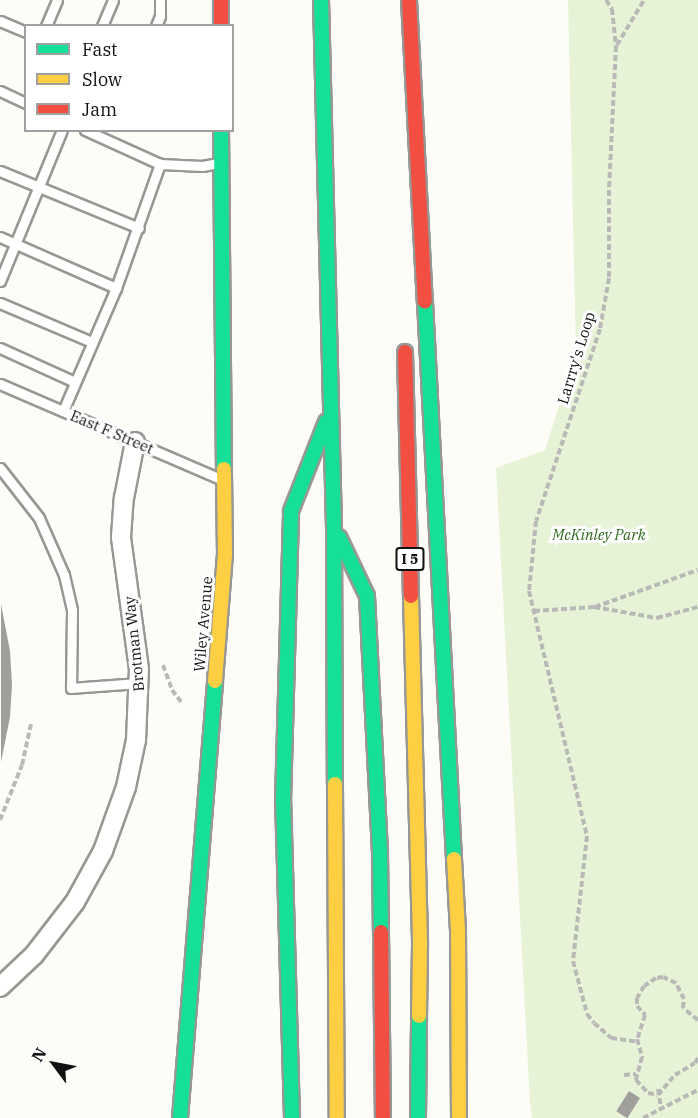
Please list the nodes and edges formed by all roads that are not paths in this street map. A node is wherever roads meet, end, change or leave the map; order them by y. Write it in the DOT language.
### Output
graph roads {
  1 [pos="57,0"];
  2 [pos="113,0"];
  3 [pos="160,0"];
  4 [pos="221,0"];
  5 [pos="321,0"];
  6 [pos="397,0"];
  7 [pos="409,0"];
  8 [pos="0,21"];
  9 [pos="47,24"];
  10 [pos="103,24"];
  11 [pos="157,24"];
  12 [pos="221,24"];
  13 [pos="24,31"];
  14 [pos="399,84"];
  15 [pos="0,91"];
  16 [pos="24,102"];
  17 [pos="61,132"];
  18 [pos="89,132"];
  19 [pos="221,132"];
  20 [pos="221,162"];
  21 [pos="160,164"];
  22 [pos="0,171"];
  23 [pos="38,188"];
  24 [pos="139,228"];
  25 [pos="0,237"];
  26 [pos="15,243"];
  27 [pos="0,280"];
  28 [pos="116,288"];
  29 [pos="0,303"];
  30 [pos="405,335"];
  31 [pos="92,342"];
  32 [pos="0,348"];
  33 [pos="75,382"];
  34 [pos="0,384"];
  35 [pos="332,406"];
  36 [pos="63,411"];
  37 [pos="135,442"];
  38 [pos="0,468"];
  39 [pos="224,480"];
  40 [pos="334,528"];
  41 [pos="138,683"];
  42 [pos="0,987"];
  43 [pos="180,1118"];
  44 [pos="292,1118"];
  45 [pos="337,1118"];
  46 [pos="383,1118"];
  47 [pos="418,1118"];
  48 [pos="459,1118"];
  1 -- 9 [label="lane"];
  2 -- 10 [label="lane"];
  3 -- 11 [label="lane"];
  4 -- 12 [label="main road"];
  5 -- 35 [label="main road"];
  6 -- 14 [label="main road"];
  7 -- 48 [label="main road, I 5"];
  8 -- 13 [label="lane"];
  15 -- 16 [label="lane"];
  17 -- 23 [label="lane"];
  18 -- 21 [label="lane"];
  19 -- 20 [label="main road, Wiley Avenue"];
  20 -- 21 [label="lane"];
  20 -- 39 [label="main road, Wiley Avenue"];
  21 -- 24 [label="lane"];
  22 -- 23 [label="lane"];
  23 -- 24 [label="lane"];
  23 -- 26 [label="lane"];
  24 -- 28 [label="lane"];
  25 -- 26 [label="lane"];
  26 -- 27 [label="lane"];
  26 -- 28 [label="lane"];
  28 -- 31 [label="lane"];
  29 -- 31 [label="lane"];
  30 -- 47 [label="main road, I 5"];
  31 -- 33 [label="lane"];
  32 -- 33 [label="lane"];
  33 -- 36 [label="lane"];
  34 -- 36 [label="lane, East F Street"];
  35 -- 40 [label="main road"];
  35 -- 44 [label="main road"];
  36 -- 37 [label="lane, East F Street"];
  37 -- 39 [label="lane, East F Street"];
  37 -- 41 [label="street, Brotman Way"];
  38 -- 41 [label="lane"];
  39 -- 43 [label="main road, Wiley Avenue"];
  40 -- 45 [label="main road"];
  40 -- 46 [label="main road"];
  41 -- 42 [label="street, Brotman Way"];
}
